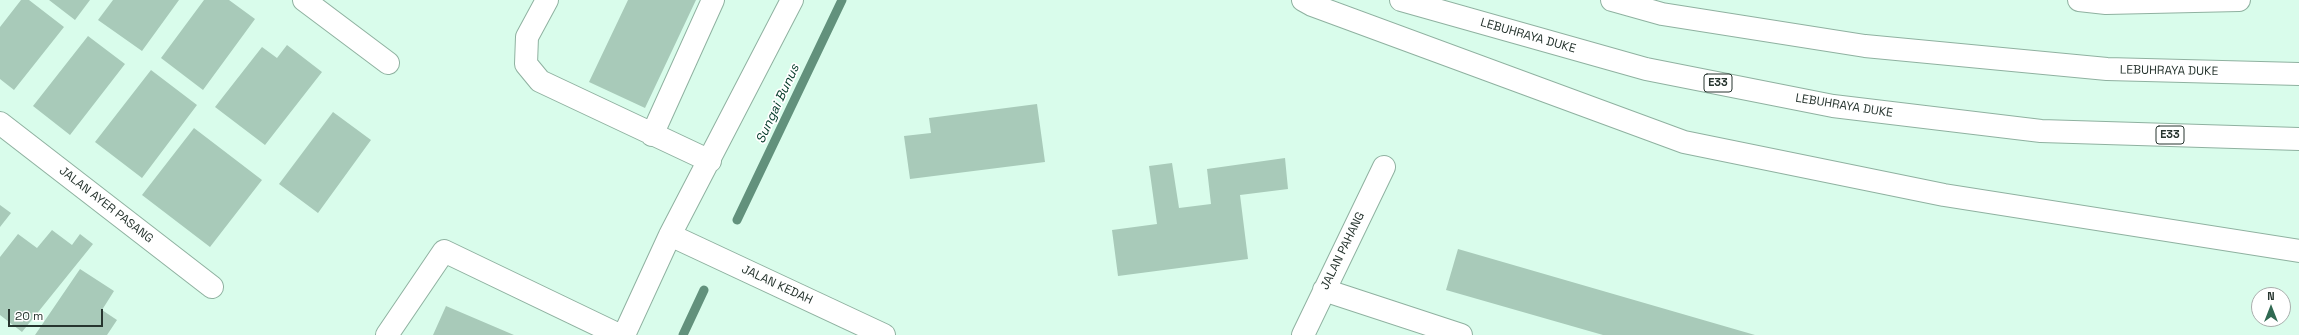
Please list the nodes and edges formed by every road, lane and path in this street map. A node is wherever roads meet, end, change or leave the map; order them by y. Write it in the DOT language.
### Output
graph roads {
  1 [pos="304,0"];
  2 [pos="547,0"];
  3 [pos="713,0"];
  4 [pos="792,0"];
  5 [pos="1303,0"];
  6 [pos="1401,0"];
  7 [pos="1612,0"];
  8 [pos="2079,0"];
  9 [pos="2239,0"];
  10 [pos="388,63"];
  11 [pos="2299,74"];
  12 [pos="0,123"];
  13 [pos="652,135"];
  14 [pos="2299,139"];
  15 [pos="710,161"];
  16 [pos="1384,167"];
  17 [pos="670,235"];
  18 [pos="2299,250"];
  19 [pos="212,287"];
  20 [pos="1324,290"];
  21 [pos="387,335"];
  22 [pos="619,335"];
  23 [pos="624,335"];
  24 [pos="884,335"];
  25 [pos="1302,335"];
  26 [pos="1461,335"];
  1 -- 10 [label="main road"];
  2 -- 13 [label="main road"];
  3 -- 13 [label="main road"];
  4 -- 15 [label="main road"];
  5 -- 18 [label="main road"];
  6 -- 14 [label="main road, LEBUHRAYA DUKE / E33"];
  7 -- 11 [label="main road, LEBUHRAYA DUKE"];
  8 -- 9 [label="main road"];
  12 -- 19 [label="main road, JALAN AYER PASANG"];
  13 -- 15 [label="main road"];
  15 -- 17 [label="main road"];
  16 -- 20 [label="main road, JALAN PAHANG"];
  17 -- 23 [label="main road"];
  17 -- 24 [label="main road, JALAN KEDAH"];
  20 -- 25 [label="main road, JALAN PAHANG"];
  20 -- 26 [label="main road"];
  21 -- 22 [label="main road"];
}
